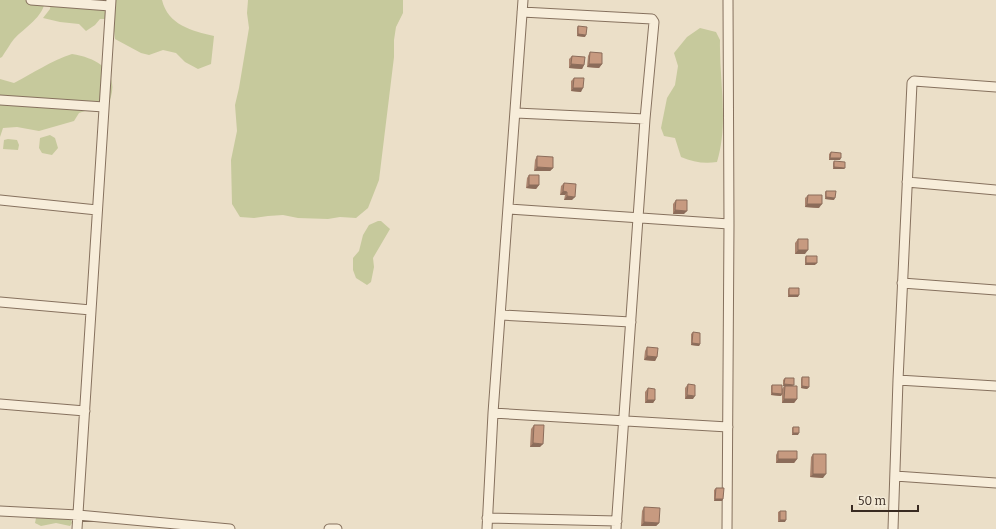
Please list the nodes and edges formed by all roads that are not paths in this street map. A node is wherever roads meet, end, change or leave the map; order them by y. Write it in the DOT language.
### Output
graph roads {
  1 [pos="31,0"];
  2 [pos="523,0"];
  3 [pos="728,0"];
  4 [pos="110,3"];
  5 [pos="522,12"];
  6 [pos="996,87"];
  7 [pos="0,100"];
  8 [pos="104,107"];
  9 [pos="516,113"];
  10 [pos="645,119"];
  11 [pos="907,182"];
  12 [pos="996,190"];
  13 [pos="0,200"];
  14 [pos="509,209"];
  15 [pos="98,210"];
  16 [pos="638,219"];
  17 [pos="729,224"];
  18 [pos="902,283"];
  19 [pos="996,290"];
  20 [pos="0,302"];
  21 [pos="91,310"];
  22 [pos="501,315"];
  23 [pos="631,322"];
  24 [pos="898,380"];
  25 [pos="996,386"];
  26 [pos="0,404"];
  27 [pos="85,411"];
  28 [pos="493,413"];
  29 [pos="624,421"];
  30 [pos="728,427"];
  31 [pos="895,476"];
  32 [pos="996,483"];
  33 [pos="0,511"];
  34 [pos="78,515"];
  35 [pos="487,518"];
  36 [pos="617,525"];
  37 [pos="78,529"];
  38 [pos="219,529"];
  39 [pos="230,529"];
  40 [pos="329,529"];
  41 [pos="337,529"];
  42 [pos="487,529"];
  43 [pos="727,529"];
  44 [pos="892,529"];
  1 -- 4 [label="street"];
  2 -- 5 [label="street"];
  3 -- 17 [label="street"];
  4 -- 8 [label="street"];
  5 -- 9 [label="street"];
  5 -- 10 [label="street"];
  6 -- 11 [label="street"];
  7 -- 8 [label="street"];
  8 -- 15 [label="street"];
  9 -- 10 [label="street"];
  9 -- 14 [label="street"];
  10 -- 16 [label="street"];
  11 -- 12 [label="street"];
  11 -- 18 [label="street"];
  13 -- 15 [label="street"];
  14 -- 16 [label="street"];
  14 -- 22 [label="street"];
  15 -- 21 [label="street"];
  16 -- 17 [label="street"];
  16 -- 23 [label="street"];
  17 -- 30 [label="street"];
  18 -- 19 [label="street"];
  18 -- 24 [label="street"];
  20 -- 21 [label="street"];
  21 -- 27 [label="street"];
  22 -- 23 [label="street"];
  22 -- 28 [label="street"];
  23 -- 29 [label="street"];
  24 -- 25 [label="street"];
  24 -- 31 [label="street"];
  26 -- 27 [label="street"];
  27 -- 34 [label="street"];
  28 -- 29 [label="street"];
  28 -- 35 [label="street"];
  29 -- 30 [label="street"];
  29 -- 36 [label="street"];
  30 -- 43 [label="street"];
  31 -- 32 [label="street"];
  31 -- 44 [label="street"];
  33 -- 34 [label="street"];
  34 -- 37 [label="street"];
  34 -- 38 [label="street"];
  35 -- 36 [label="street"];
  35 -- 42 [label="street"];
  38 -- 39 [label="street"];
  40 -- 41 [label="street"];
}
